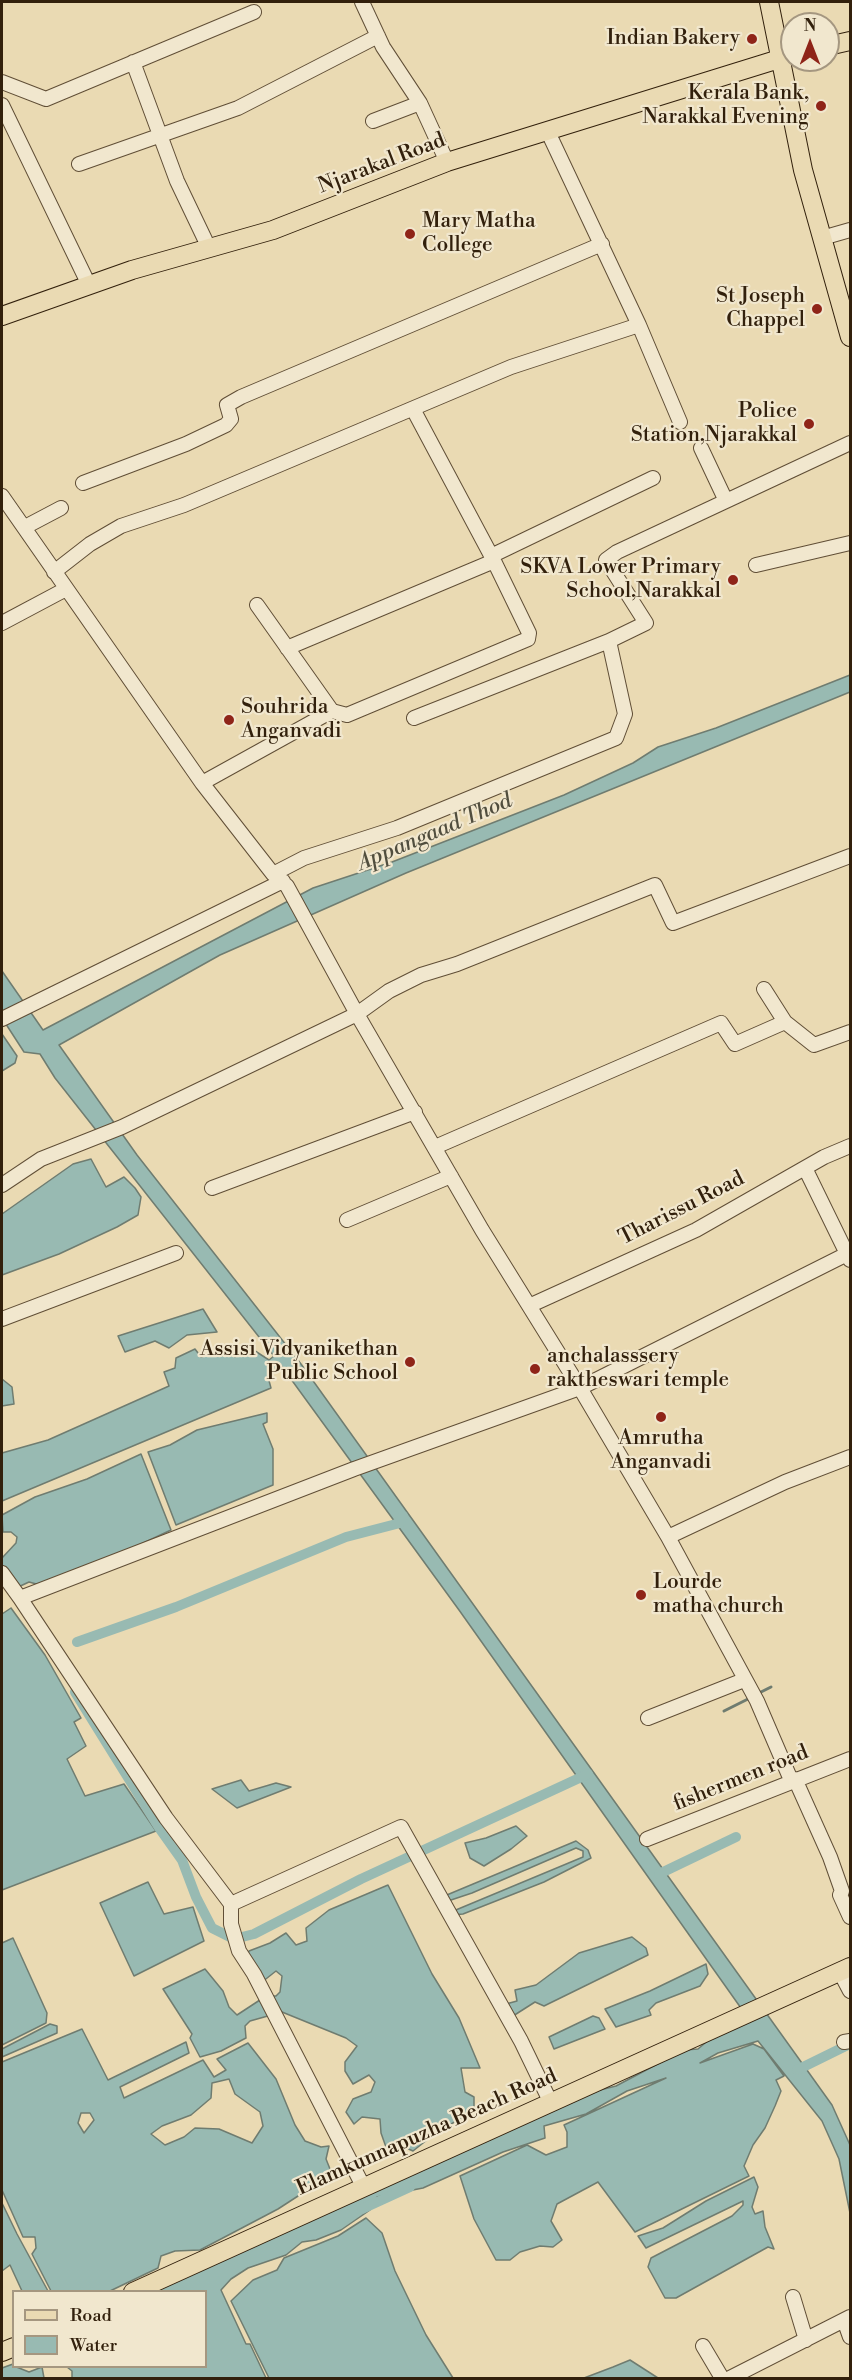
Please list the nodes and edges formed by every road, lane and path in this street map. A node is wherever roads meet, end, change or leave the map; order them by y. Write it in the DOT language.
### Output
graph roads {
  1 [pos="362,2"];
  2 [pos="769,2"];
  3 [pos="254,12"];
  4 [pos="378,36"];
  5 [pos="780,37"];
  6 [pos="780,58"];
  7 [pos="133,62"];
  8 [pos="788,72"];
  9 [pos="2,82"];
  10 [pos="420,103"];
  11 [pos="2,105"];
  12 [pos="373,121"];
  13 [pos="548,132"];
  14 [pos="160,135"];
  15 [pos="447,162"];
  16 [pos="79,164"];
  17 [pos="850,230"];
  18 [pos="822,238"];
  19 [pos="602,244"];
  20 [pos="209,248"];
  21 [pos="89,285"];
  22 [pos="2,316"];
  23 [pos="639,325"];
  24 [pos="850,337"];
  25 [pos="413,409"];
  26 [pos="680,422"];
  27 [pos="850,443"];
  28 [pos="701,448"];
  29 [pos="653,478"];
  30 [pos="83,483"];
  31 [pos="2,496"];
  32 [pos="726,501"];
  33 [pos="61,508"];
  34 [pos="26,528"];
  35 [pos="850,543"];
  36 [pos="492,558"];
  37 [pos="756,565"];
  38 [pos="54,572"];
  39 [pos="66,589"];
  40 [pos="257,604"];
  41 [pos="2,623"];
  42 [pos="609,640"];
  43 [pos="287,648"];
  44 [pos="332,711"];
  45 [pos="414,718"];
  46 [pos="202,783"];
  47 [pos="850,856"];
  48 [pos="281,880"];
  49 [pos="764,989"];
  50 [pos="357,1014"];
  51 [pos="2,1019"];
  52 [pos="785,1022"];
  53 [pos="850,1032"];
  54 [pos="415,1112"];
  55 [pos="850,1146"];
  56 [pos="435,1148"];
  57 [pos="805,1168"];
  58 [pos="452,1176"];
  59 [pos="2,1185"];
  60 [pos="212,1188"];
  61 [pos="347,1220"];
  62 [pos="176,1253"];
  63 [pos="849,1257"];
  64 [pos="531,1305"];
  65 [pos="2,1319"];
  66 [pos="580,1388"];
  67 [pos="850,1457"];
  68 [pos="668,1537"];
  69 [pos="2,1573"];
  70 [pos="20,1598"];
  71 [pos="751,1691"];
  72 [pos="648,1718"];
  73 [pos="850,1759"];
  74 [pos="793,1779"];
  75 [pos="647,1839"];
  76 [pos="231,1904"];
  77 [pos="850,1917"];
  78 [pos="845,1969"];
  79 [pos="850,1991"];
  80 [pos="550,2101"];
  81 [pos="363,2186"];
  82 [pos="137,2290"];
  83 [pos="794,2297"];
  84 [pos="848,2319"];
  85 [pos="850,2337"];
  86 [pos="806,2340"];
  87 [pos="703,2346"];
  88 [pos="722,2379"];
  89 [pos="730,2379"];
  1 -- 4 [label="street"];
  2 -- 5 [label="main road"];
  3 -- 7 [label="street"];
  4 -- 10 [label="street"];
  4 -- 14 [label="street"];
  6 -- 13 [label="main road, Njarakal Road"];
  7 -- 9 [label="street"];
  7 -- 14 [label="street"];
  8 -- 18 [label="main road"];
  10 -- 12 [label="street"];
  10 -- 15 [label="street"];
  11 -- 21 [label="street"];
  13 -- 15 [label="main road, Njarakal Road"];
  13 -- 19 [label="street"];
  14 -- 16 [label="street"];
  14 -- 20 [label="street"];
  15 -- 20 [label="main road, Njarakal Road"];
  17 -- 18 [label="street"];
  18 -- 24 [label="main road"];
  19 -- 23 [label="street"];
  19 -- 30 [label="street"];
  20 -- 21 [label="main road, Njarakal Road"];
  21 -- 22 [label="main road, Njarakal Road"];
  23 -- 25 [label="street"];
  23 -- 26 [label="street"];
  25 -- 36 [label="street"];
  25 -- 38 [label="street"];
  27 -- 32 [label="street"];
  28 -- 32 [label="street"];
  29 -- 36 [label="street"];
  31 -- 34 [label="street"];
  32 -- 42 [label="street"];
  33 -- 34 [label="street"];
  34 -- 38 [label="street"];
  35 -- 37 [label="street"];
  36 -- 43 [label="street"];
  36 -- 44 [label="street"];
  38 -- 39 [label="street"];
  39 -- 41 [label="street"];
  39 -- 46 [label="street"];
  40 -- 43 [label="street"];
  42 -- 45 [label="street"];
  42 -- 48 [label="street"];
  43 -- 44 [label="street"];
  44 -- 46 [label="street"];
  46 -- 48 [label="street"];
  47 -- 50 [label="street"];
  48 -- 50 [label="street"];
  48 -- 51 [label="street"];
  49 -- 52 [label="street"];
  50 -- 54 [label="street"];
  50 -- 59 [label="street"];
  52 -- 53 [label="street"];
  52 -- 56 [label="street"];
  54 -- 56 [label="street"];
  54 -- 60 [label="street"];
  55 -- 57 [label="street, Tharissu Road"];
  56 -- 58 [label="street"];
  57 -- 63 [label="street"];
  57 -- 64 [label="street, Tharissu Road"];
  58 -- 61 [label="street"];
  58 -- 64 [label="street"];
  62 -- 65 [label="street"];
  63 -- 66 [label="street"];
  64 -- 66 [label="street"];
  66 -- 68 [label="street"];
  66 -- 70 [label="street"];
  67 -- 68 [label="street"];
  68 -- 71 [label="street"];
  69 -- 70 [label="street"];
  70 -- 76 [label="street"];
  71 -- 72 [label="street"];
  71 -- 74 [label="street"];
  73 -- 74 [label="street, fishermen road"];
  74 -- 75 [label="street, fishermen road"];
  74 -- 77 [label="street"];
  76 -- 80 [label="street"];
  76 -- 81 [label="street"];
  78 -- 79 [label="street"];
  78 -- 80 [label="main road, Elamkunnapuzha Beach Road"];
  80 -- 81 [label="main road, Elamkunnapuzha Beach Road"];
  81 -- 82 [label="main road, Elamkunnapuzha Beach Road"];
  83 -- 86 [label="street"];
  84 -- 85 [label="street"];
  84 -- 86 [label="street"];
  86 -- 89 [label="street"];
  87 -- 88 [label="street"];
}
